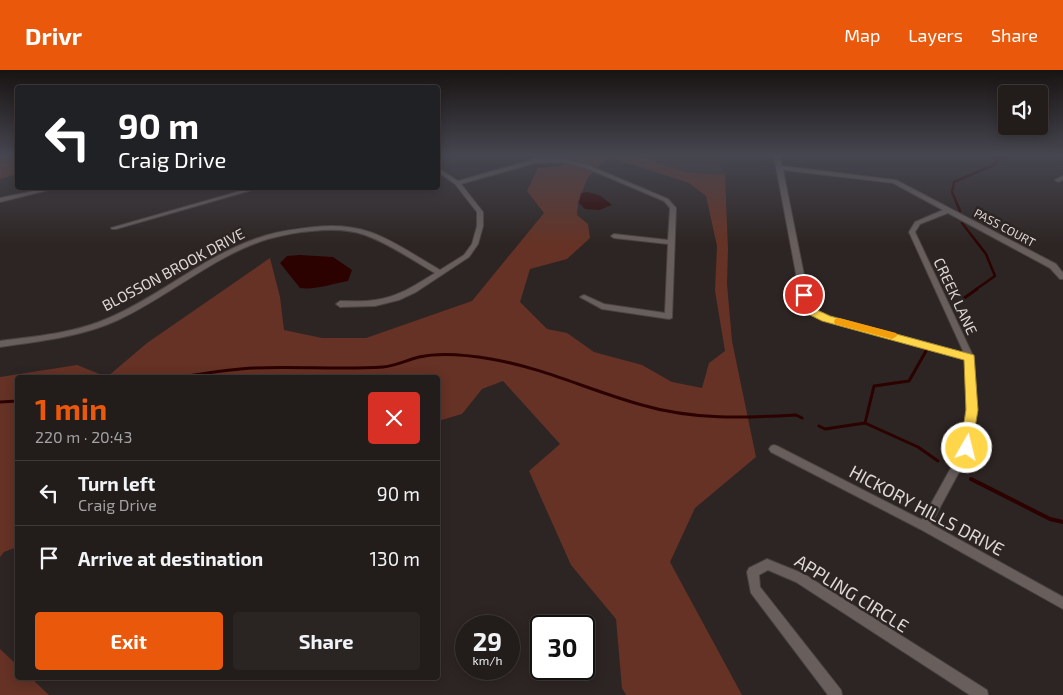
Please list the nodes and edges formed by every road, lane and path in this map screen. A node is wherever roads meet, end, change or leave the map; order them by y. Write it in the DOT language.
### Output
graph roads {
  1 [pos="459,185"];
  2 [pos="629,185"];
  3 [pos="783,185"];
  4 [pos="902,185"];
  5 [pos="45,190"];
  6 [pos="249,190"];
  7 [pos="0,200"];
  8 [pos="949,210"];
  9 [pos="114,228"];
  10 [pos="614,236"];
  11 [pos="670,242"];
  12 [pos="440,273"];
  13 [pos="1063,277"];
  14 [pos="584,297"];
  15 [pos="340,304"];
  16 [pos="0,344"];
  17 [pos="970,358"];
  18 [pos="774,449"];
  19 [pos="924,526"];
  20 [pos="1063,603"];
  21 [pos="836,695"];
  22 [pos="982,695"];
  1 -- 12 [label="street"];
  2 -- 11 [label="street"];
  3 -- 17 [label="street"];
  4 -- 8 [label="street, PASS COURT"];
  5 -- 7 [label="street"];
  6 -- 9 [label="street"];
  8 -- 13 [label="street, PASS COURT"];
  8 -- 17 [label="street, CREEK LANE"];
  10 -- 11 [label="street"];
  11 -- 14 [label="street"];
  12 -- 15 [label="street"];
  12 -- 16 [label="street, BLOSSON BROOK DRIVE"];
  17 -- 19 [label="street, CREEK LANE"];
  18 -- 19 [label="street, HICKORY HILLS DRIVE"];
  19 -- 20 [label="street, HICKORY HILLS DRIVE"];
  21 -- 22 [label="street, APPLING CIRCLE"];
}
